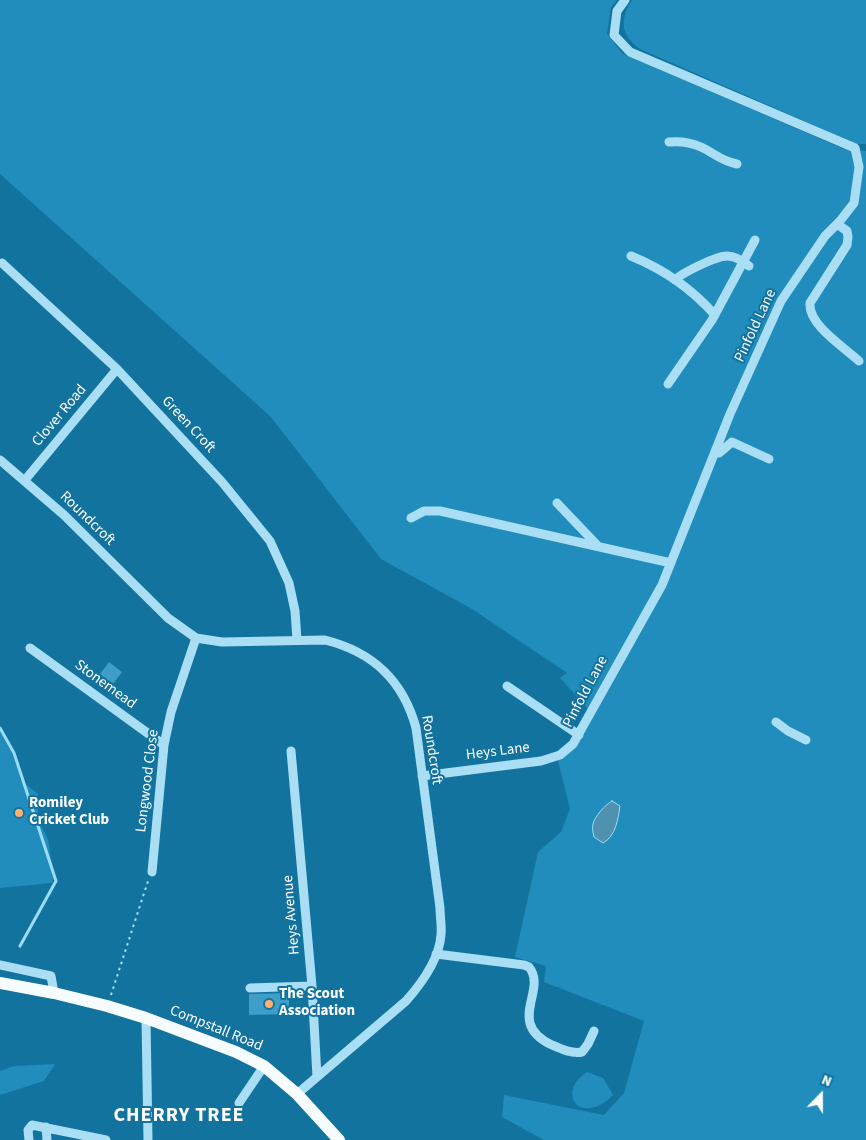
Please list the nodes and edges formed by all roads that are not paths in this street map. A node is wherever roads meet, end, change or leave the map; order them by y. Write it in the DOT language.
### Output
graph roads {
  1 [pos="625,0"];
  2 [pos="669,142"];
  3 [pos="737,164"];
  4 [pos="863,167"];
  5 [pos="837,224"];
  6 [pos="755,240"];
  7 [pos="631,256"];
  8 [pos="2,263"];
  9 [pos="746,264"];
  10 [pos="676,280"];
  11 [pos="715,315"];
  12 [pos="859,361"];
  13 [pos="117,369"];
  14 [pos="668,384"];
  15 [pos="715,453"];
  16 [pos="769,459"];
  17 [pos="0,460"];
  18 [pos="25,480"];
  19 [pos="556,503"];
  20 [pos="411,518"];
  21 [pos="598,546"];
  22 [pos="671,563"];
  23 [pos="196,638"];
  24 [pos="296,640"];
  25 [pos="30,648"];
  26 [pos="507,686"];
  27 [pos="776,722"];
  28 [pos="579,735"];
  29 [pos="806,740"];
  30 [pos="164,744"];
  31 [pos="573,744"];
  32 [pos="291,751"];
  33 [pos="422,776"];
  34 [pos="152,872"];
  35 [pos="436,954"];
  36 [pos="0,965"];
  37 [pos="0,983"];
  38 [pos="312,986"];
  39 [pos="250,988"];
  40 [pos="54,993"];
  41 [pos="146,1018"];
  42 [pos="594,1031"];
  43 [pos="264,1066"];
  44 [pos="317,1076"];
  45 [pos="297,1094"];
  46 [pos="239,1104"];
  47 [pos="46,1127"];
  48 [pos="29,1140"];
  49 [pos="47,1140"];
  50 [pos="106,1140"];
  51 [pos="148,1140"];
  52 [pos="339,1140"];
  1 -- 4 [label="street, Pinfold Lane"];
  2 -- 3 [label="street"];
  4 -- 5 [label="street, Pinfold Lane"];
  5 -- 12 [label="street"];
  5 -- 15 [label="street, Pinfold Lane"];
  6 -- 9 [label="street"];
  7 -- 10 [label="street"];
  8 -- 13 [label="street, Green Croft"];
  9 -- 10 [label="street"];
  9 -- 11 [label="street"];
  10 -- 11 [label="street"];
  11 -- 14 [label="street"];
  13 -- 18 [label="street, Clover Road"];
  13 -- 24 [label="street, Green Croft"];
  15 -- 16 [label="street"];
  15 -- 22 [label="street, Pinfold Lane"];
  17 -- 18 [label="street, Roundcroft"];
  18 -- 23 [label="street, Roundcroft"];
  19 -- 21 [label="street"];
  20 -- 21 [label="street"];
  21 -- 22 [label="street"];
  22 -- 28 [label="street, Pinfold Lane"];
  23 -- 24 [label="street, Roundcroft"];
  23 -- 30 [label="street, Longwood Close"];
  24 -- 33 [label="street, Roundcroft"];
  25 -- 30 [label="street, Stonemead"];
  26 -- 28 [label="street"];
  27 -- 29 [label="street"];
  28 -- 31 [label="street, Pinfold Lane"];
  30 -- 34 [label="street, Longwood Close"];
  31 -- 33 [label="street, Heys Lane"];
  32 -- 38 [label="street, Heys Avenue"];
  33 -- 35 [label="street, Roundcroft"];
  35 -- 42 [label="street"];
  35 -- 44 [label="street, Roundcroft"];
  36 -- 40 [label="street"];
  37 -- 40 [label="main road, Compstall Road"];
  38 -- 39 [label="street"];
  38 -- 44 [label="street, Heys Avenue"];
  40 -- 41 [label="main road, Compstall Road"];
  41 -- 43 [label="main road, Compstall Road"];
  41 -- 51 [label="street"];
  43 -- 45 [label="main road, Compstall Road"];
  43 -- 46 [label="street"];
  44 -- 45 [label="street, Roundcroft"];
  45 -- 52 [label="main road, Compstall Road"];
  47 -- 48 [label="street"];
  47 -- 49 [label="street"];
  47 -- 50 [label="street"];
}
